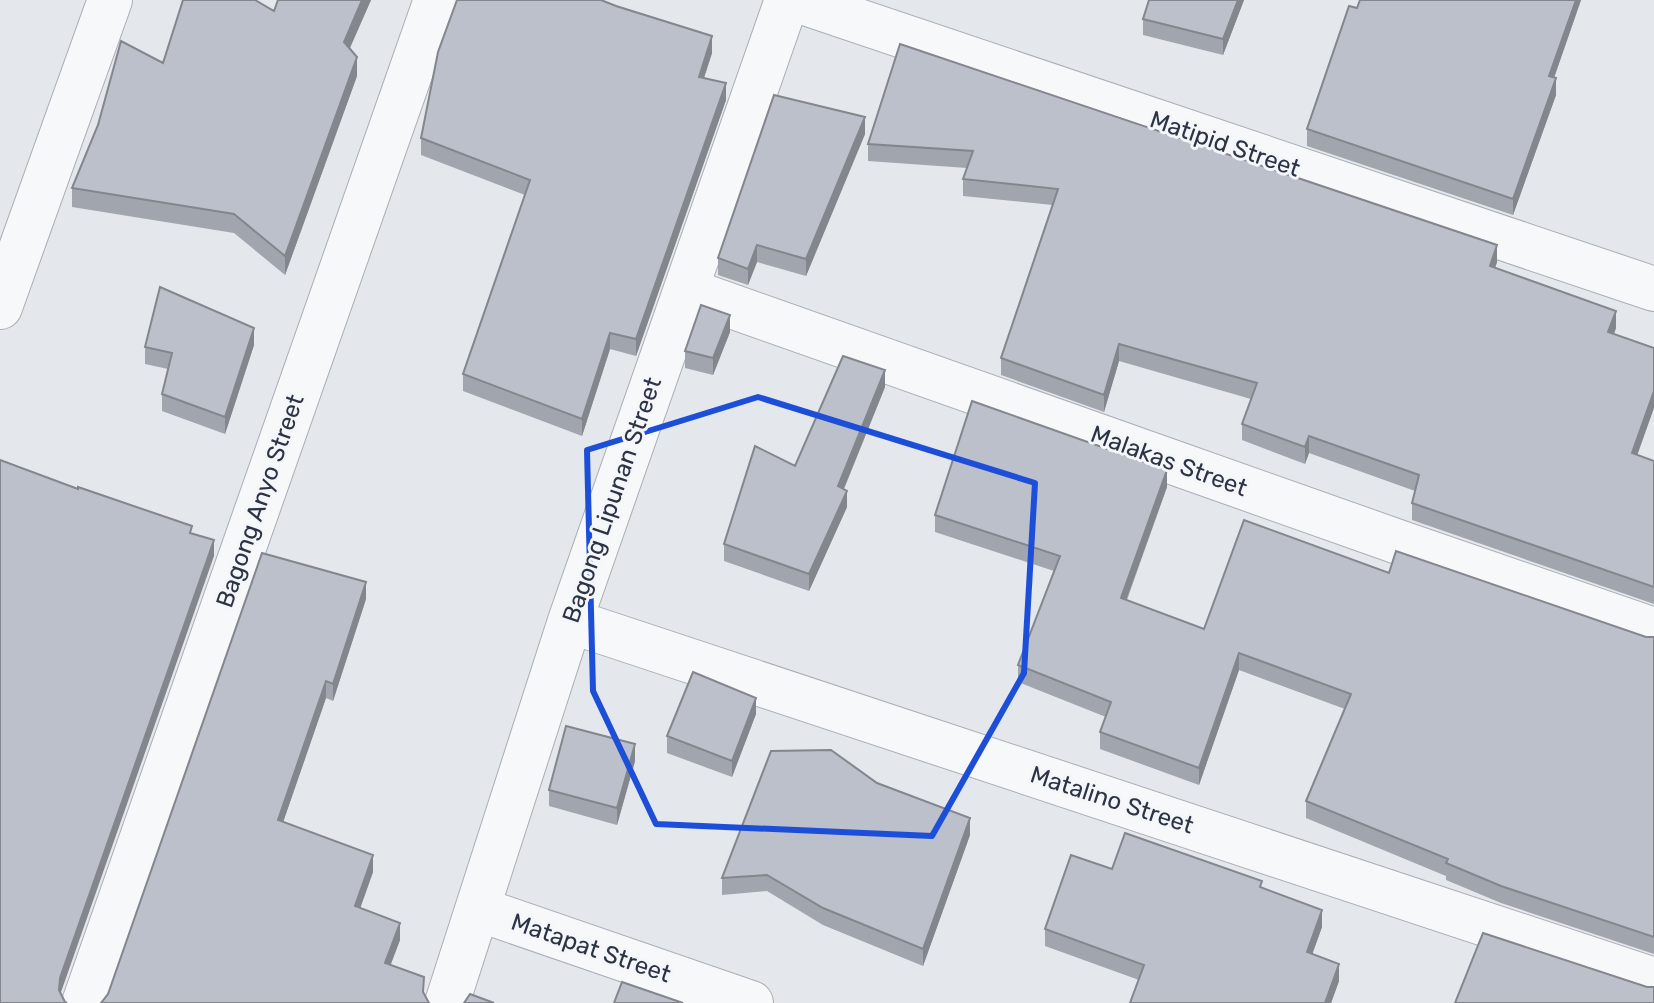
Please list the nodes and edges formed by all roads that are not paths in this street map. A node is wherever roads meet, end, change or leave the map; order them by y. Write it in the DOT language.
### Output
graph roads {
  1 [pos="110,0"];
  2 [pos="436,0"];
  3 [pos="787,0"];
  4 [pos="796,0"];
  5 [pos="1654,289"];
  6 [pos="686,290"];
  7 [pos="0,307"];
  8 [pos="570,621"];
  9 [pos="1654,630"];
  10 [pos="478,909"];
  11 [pos="1654,980"];
  12 [pos="84,1003"];
  13 [pos="447,1003"];
  14 [pos="751,1003"];
  1 -- 7 [label="street"];
  2 -- 12 [label="street, Bagong Anyo Street"];
  3 -- 6 [label="street, Bagong Lipunan Street"];
  4 -- 5 [label="street, Matipid Street"];
  6 -- 8 [label="street, Bagong Lipunan Street"];
  6 -- 9 [label="street, Malakas Street"];
  8 -- 10 [label="street, Bagong Lipunan Street"];
  8 -- 11 [label="street, Matalino Street"];
  10 -- 13 [label="street, Bagong Lipunan Street"];
  10 -- 14 [label="street, Matapat Street"];
}
